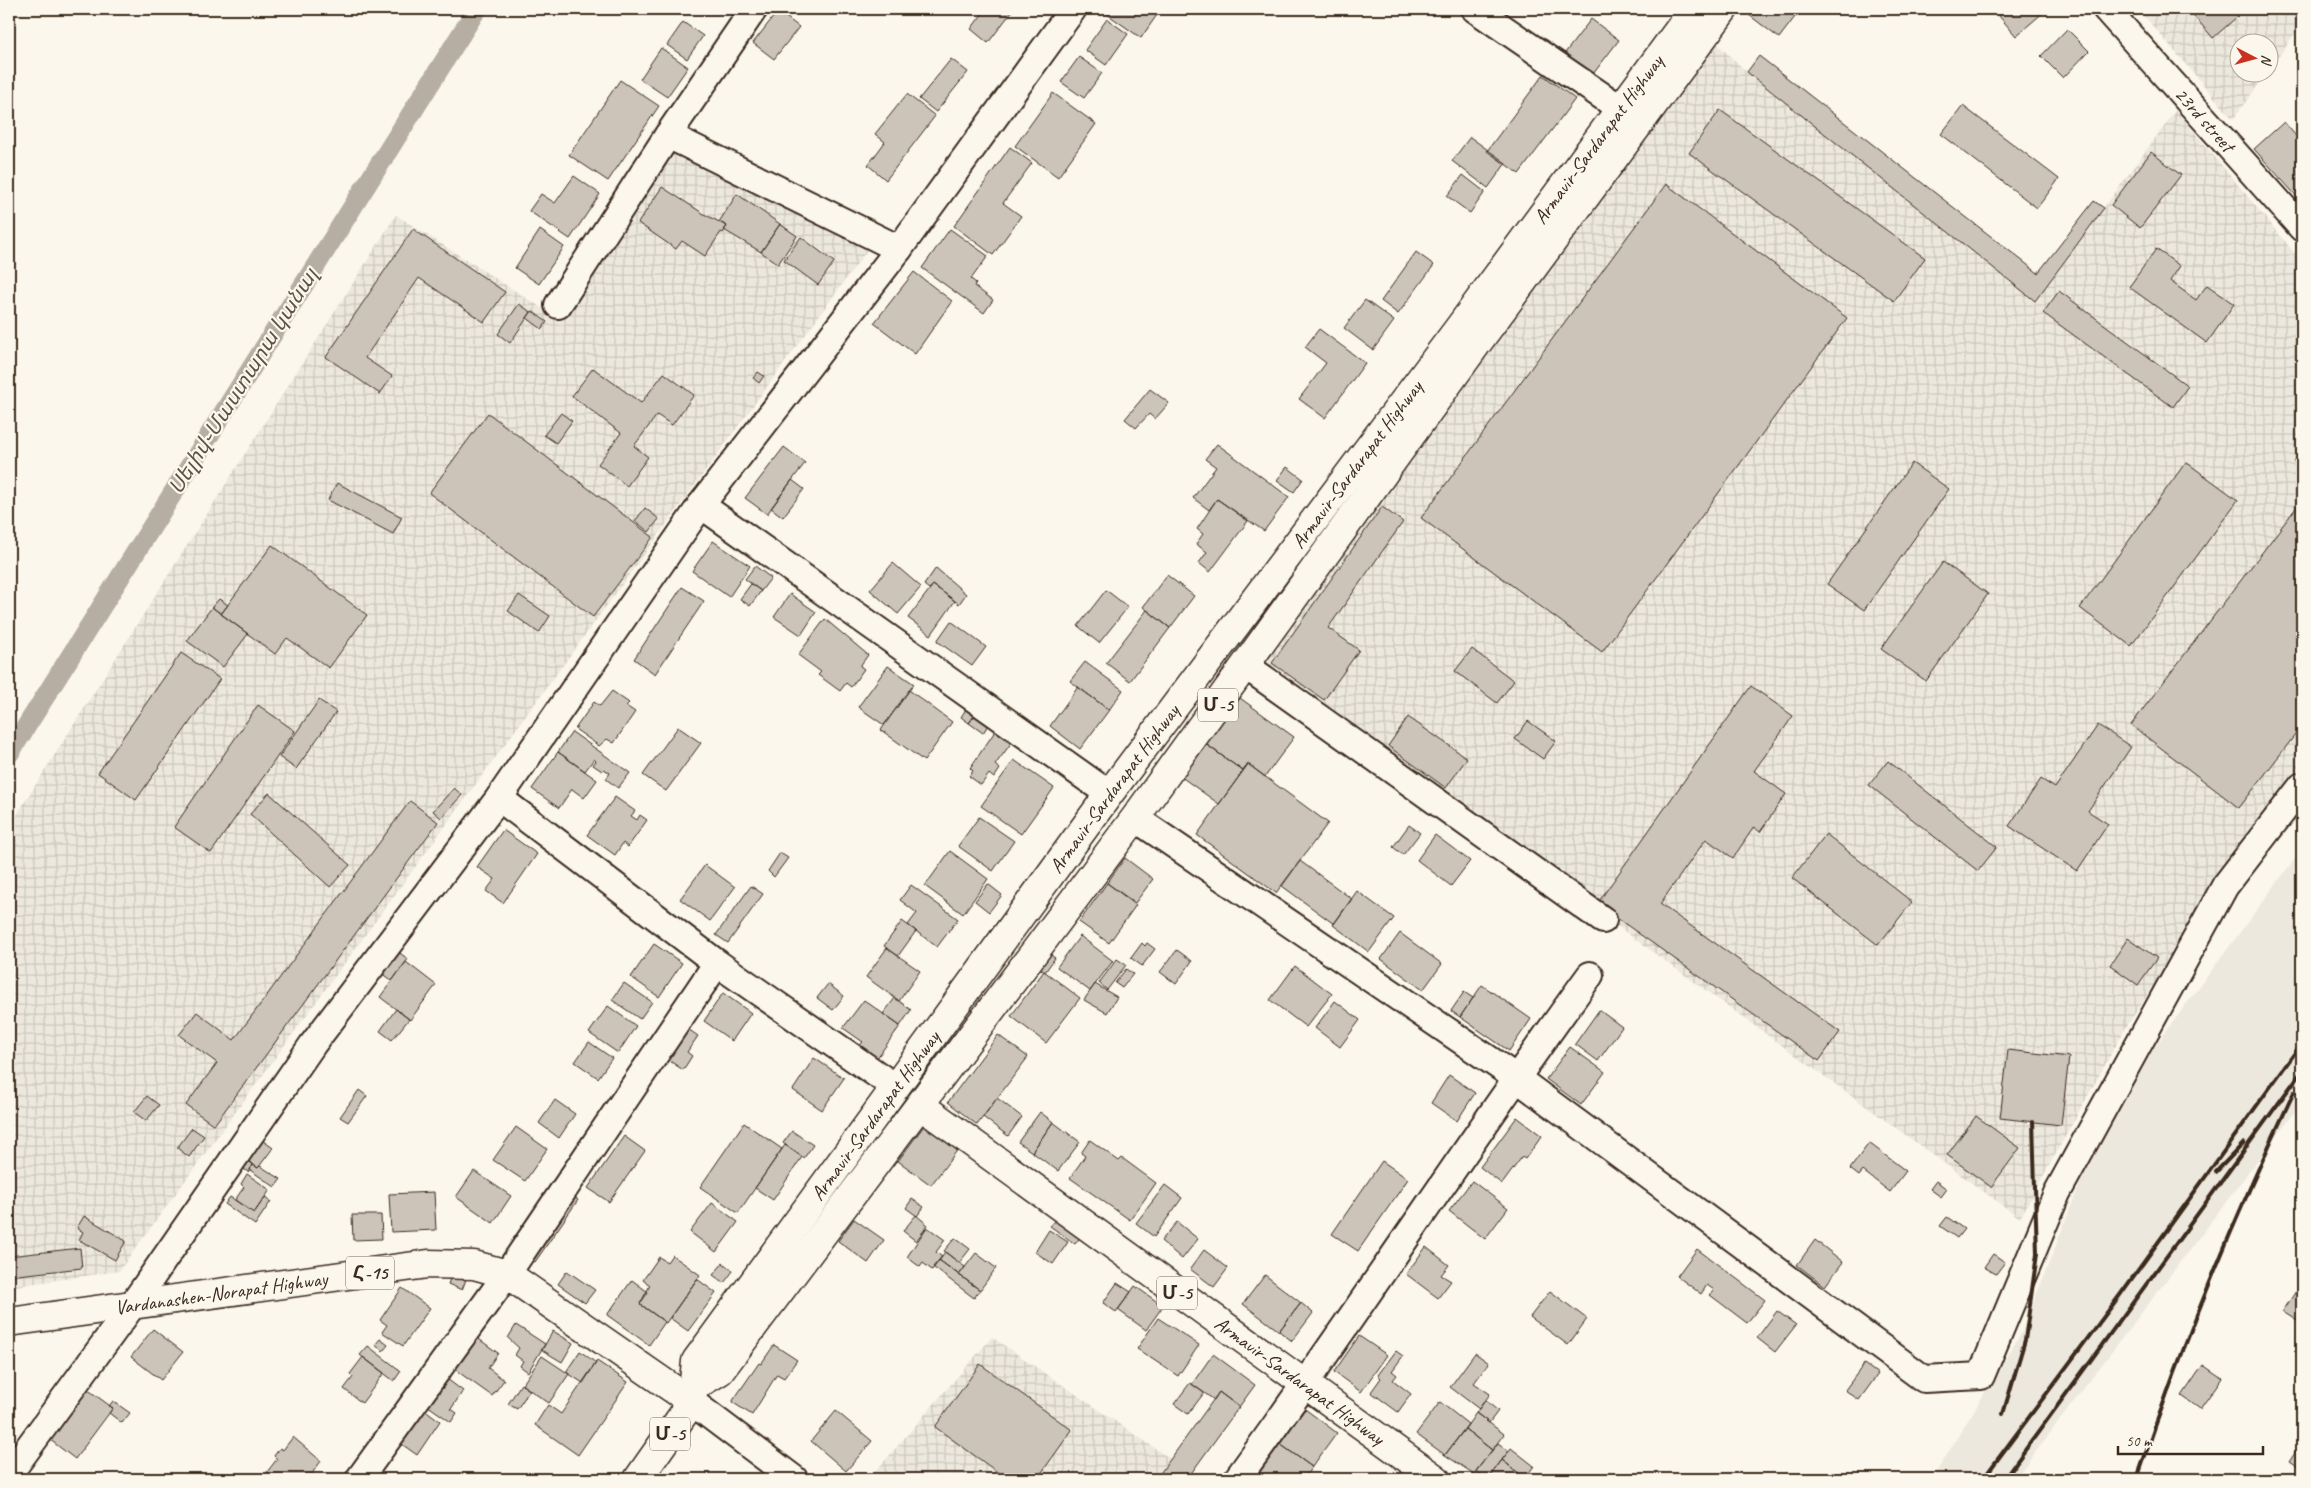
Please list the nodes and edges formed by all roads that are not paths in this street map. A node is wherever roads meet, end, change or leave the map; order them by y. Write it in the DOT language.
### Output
graph roads {
  1 [pos="754,9"];
  2 [pos="1073,9"];
  3 [pos="1475,9"];
  4 [pos="1694,9"];
  5 [pos="1724,9"];
  6 [pos="2106,9"];
  7 [pos="1621,109"];
  8 [pos="668,135"];
  9 [pos="2301,226"];
  10 [pos="899,249"];
  11 [pos="558,305"];
  12 [pos="1467,337"];
  13 [pos="701,506"];
  14 [pos="1246,666"];
  15 [pos="2302,786"];
  16 [pos="1109,794"];
  17 [pos="499,798"];
  18 [pos="1135,818"];
  19 [pos="1603,920"];
  20 [pos="717,964"];
  21 [pos="1590,975"];
  22 [pos="1515,1077"];
  23 [pos="895,1087"];
  24 [pos="920,1105"];
  25 [pos="507,1274"];
  26 [pos="131,1307"];
  27 [pos="9,1322"];
  28 [pos="1305,1386"];
  29 [pos="694,1394"];
  30 [pos="9,1474"];
  31 [pos="359,1479"];
  32 [pos="638,1479"];
  33 [pos="794,1479"];
  34 [pos="1237,1479"];
  35 [pos="1436,1479"];
  1 -- 8 [label="street"];
  2 -- 10 [label="street"];
  3 -- 7 [label="street"];
  4 -- 7 [label="main road, Armavir-Sardarapat Highway / Մ-5"];
  5 -- 12 [label="main road, Armavir-Sardarapat Highway / Մ-5"];
  6 -- 9 [label="street, 23rd street"];
  7 -- 12 [label="main road, Armavir-Sardarapat Highway / Մ-5"];
  8 -- 10 [label="street"];
  8 -- 11 [label="street"];
  10 -- 13 [label="street"];
  12 -- 14 [label="main road, Armavir-Sardarapat Highway / Մ-5"];
  12 -- 16 [label="main road, Armavir-Sardarapat Highway / Մ-5"];
  13 -- 16 [label="street"];
  13 -- 17 [label="street"];
  14 -- 18 [label="main road, Armavir-Sardarapat Highway / Մ-5"];
  14 -- 19 [label="street"];
  15 -- 22 [label="street"];
  16 -- 23 [label="main road, Armavir-Sardarapat Highway / Մ-5"];
  17 -- 20 [label="street"];
  17 -- 26 [label="street"];
  18 -- 22 [label="street"];
  18 -- 24 [label="main road, Armavir-Sardarapat Highway / Մ-5"];
  20 -- 23 [label="street"];
  20 -- 25 [label="street"];
  21 -- 22 [label="street"];
  22 -- 28 [label="street"];
  23 -- 29 [label="main road, Armavir-Sardarapat Highway / Մ-5"];
  24 -- 28 [label="main road, Armavir-Sardarapat Highway / Մ-5"];
  24 -- 29 [label="main road, Armavir-Sardarapat Highway / Մ-5"];
  25 -- 26 [label="main road, Vardanashen-Norapat Highway / Հ-15"];
  25 -- 29 [label="main road, Vardanashen-Norapat Highway / Հ-15"];
  25 -- 31 [label="street"];
  26 -- 27 [label="main road, Vardanashen-Norapat Highway / Հ-15"];
  26 -- 30 [label="street"];
  28 -- 34 [label="street"];
  28 -- 35 [label="main road, Armavir-Sardarapat Highway / Մ-5"];
  29 -- 32 [label="main road, Armavir-Sardarapat Highway / Մ-5"];
  29 -- 33 [label="street"];
}
